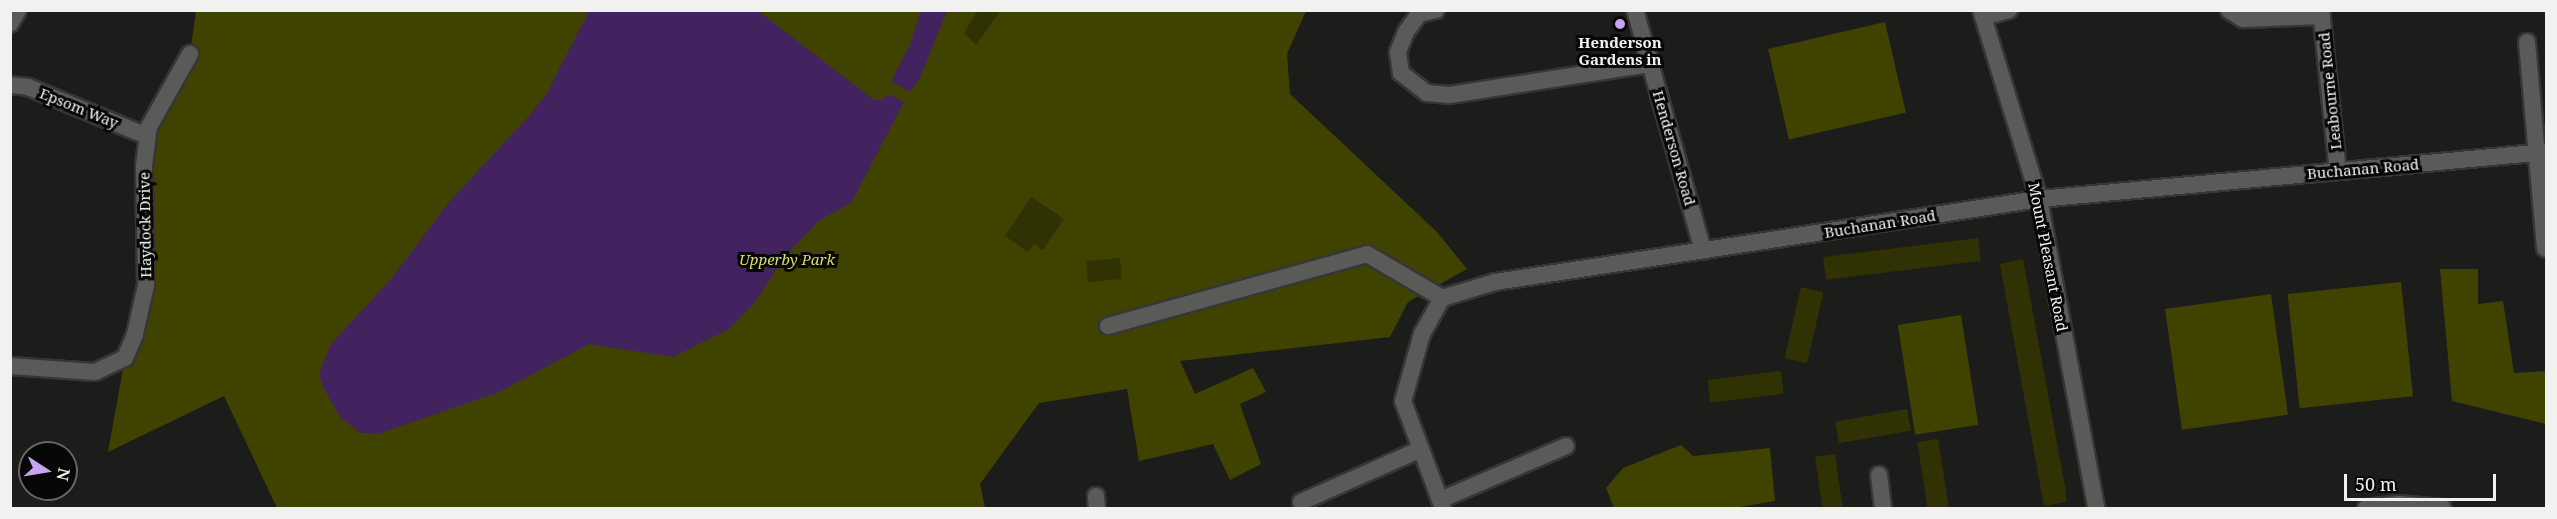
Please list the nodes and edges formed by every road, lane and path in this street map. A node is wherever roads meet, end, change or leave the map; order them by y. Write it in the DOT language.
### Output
graph roads {
  1 [pos="18,10"];
  2 [pos="1436,10"];
  3 [pos="1635,10"];
  4 [pos="2009,10"];
  5 [pos="2229,10"];
  6 [pos="2322,13"];
  7 [pos="1982,14"];
  8 [pos="10,24"];
  9 [pos="2527,42"];
  10 [pos="190,54"];
  11 [pos="1650,64"];
  12 [pos="10,85"];
  13 [pos="147,136"];
  14 [pos="2542,153"];
  15 [pos="2338,171"];
  16 [pos="2039,199"];
  17 [pos="2545,248"];
  18 [pos="1702,251"];
  19 [pos="1442,298"];
  20 [pos="1108,326"];
  21 [pos="10,366"];
  22 [pos="1566,446"];
  23 [pos="1421,449"];
  24 [pos="1879,475"];
  25 [pos="1301,502"];
  26 [pos="1441,504"];
  27 [pos="1883,508"];
  28 [pos="2096,508"];
  29 [pos="2366,508"];
  30 [pos="2443,508"];
  1 -- 8 [label="street"];
  2 -- 11 [label="street"];
  3 -- 11 [label="street, Henderson Road"];
  4 -- 7 [label="street"];
  5 -- 6 [label="street"];
  6 -- 15 [label="street, Leabourne Road"];
  7 -- 16 [label="street, Mount Pleasant Road"];
  9 -- 14 [label="street"];
  10 -- 13 [label="street, Haydock Drive"];
  11 -- 18 [label="street, Henderson Road"];
  12 -- 13 [label="street, Epsom Way"];
  13 -- 21 [label="street, Haydock Drive"];
  14 -- 15 [label="street, Buchanan Road"];
  14 -- 17 [label="street"];
  15 -- 16 [label="street, Buchanan Road"];
  16 -- 18 [label="street, Buchanan Road"];
  16 -- 28 [label="street, Mount Pleasant Road"];
  18 -- 19 [label="street, Buchanan Road"];
  19 -- 20 [label="street"];
  19 -- 23 [label="street"];
  22 -- 26 [label="street"];
  23 -- 25 [label="street"];
  23 -- 26 [label="street"];
  24 -- 27 [label="street"];
  29 -- 30 [label="street"];
}
